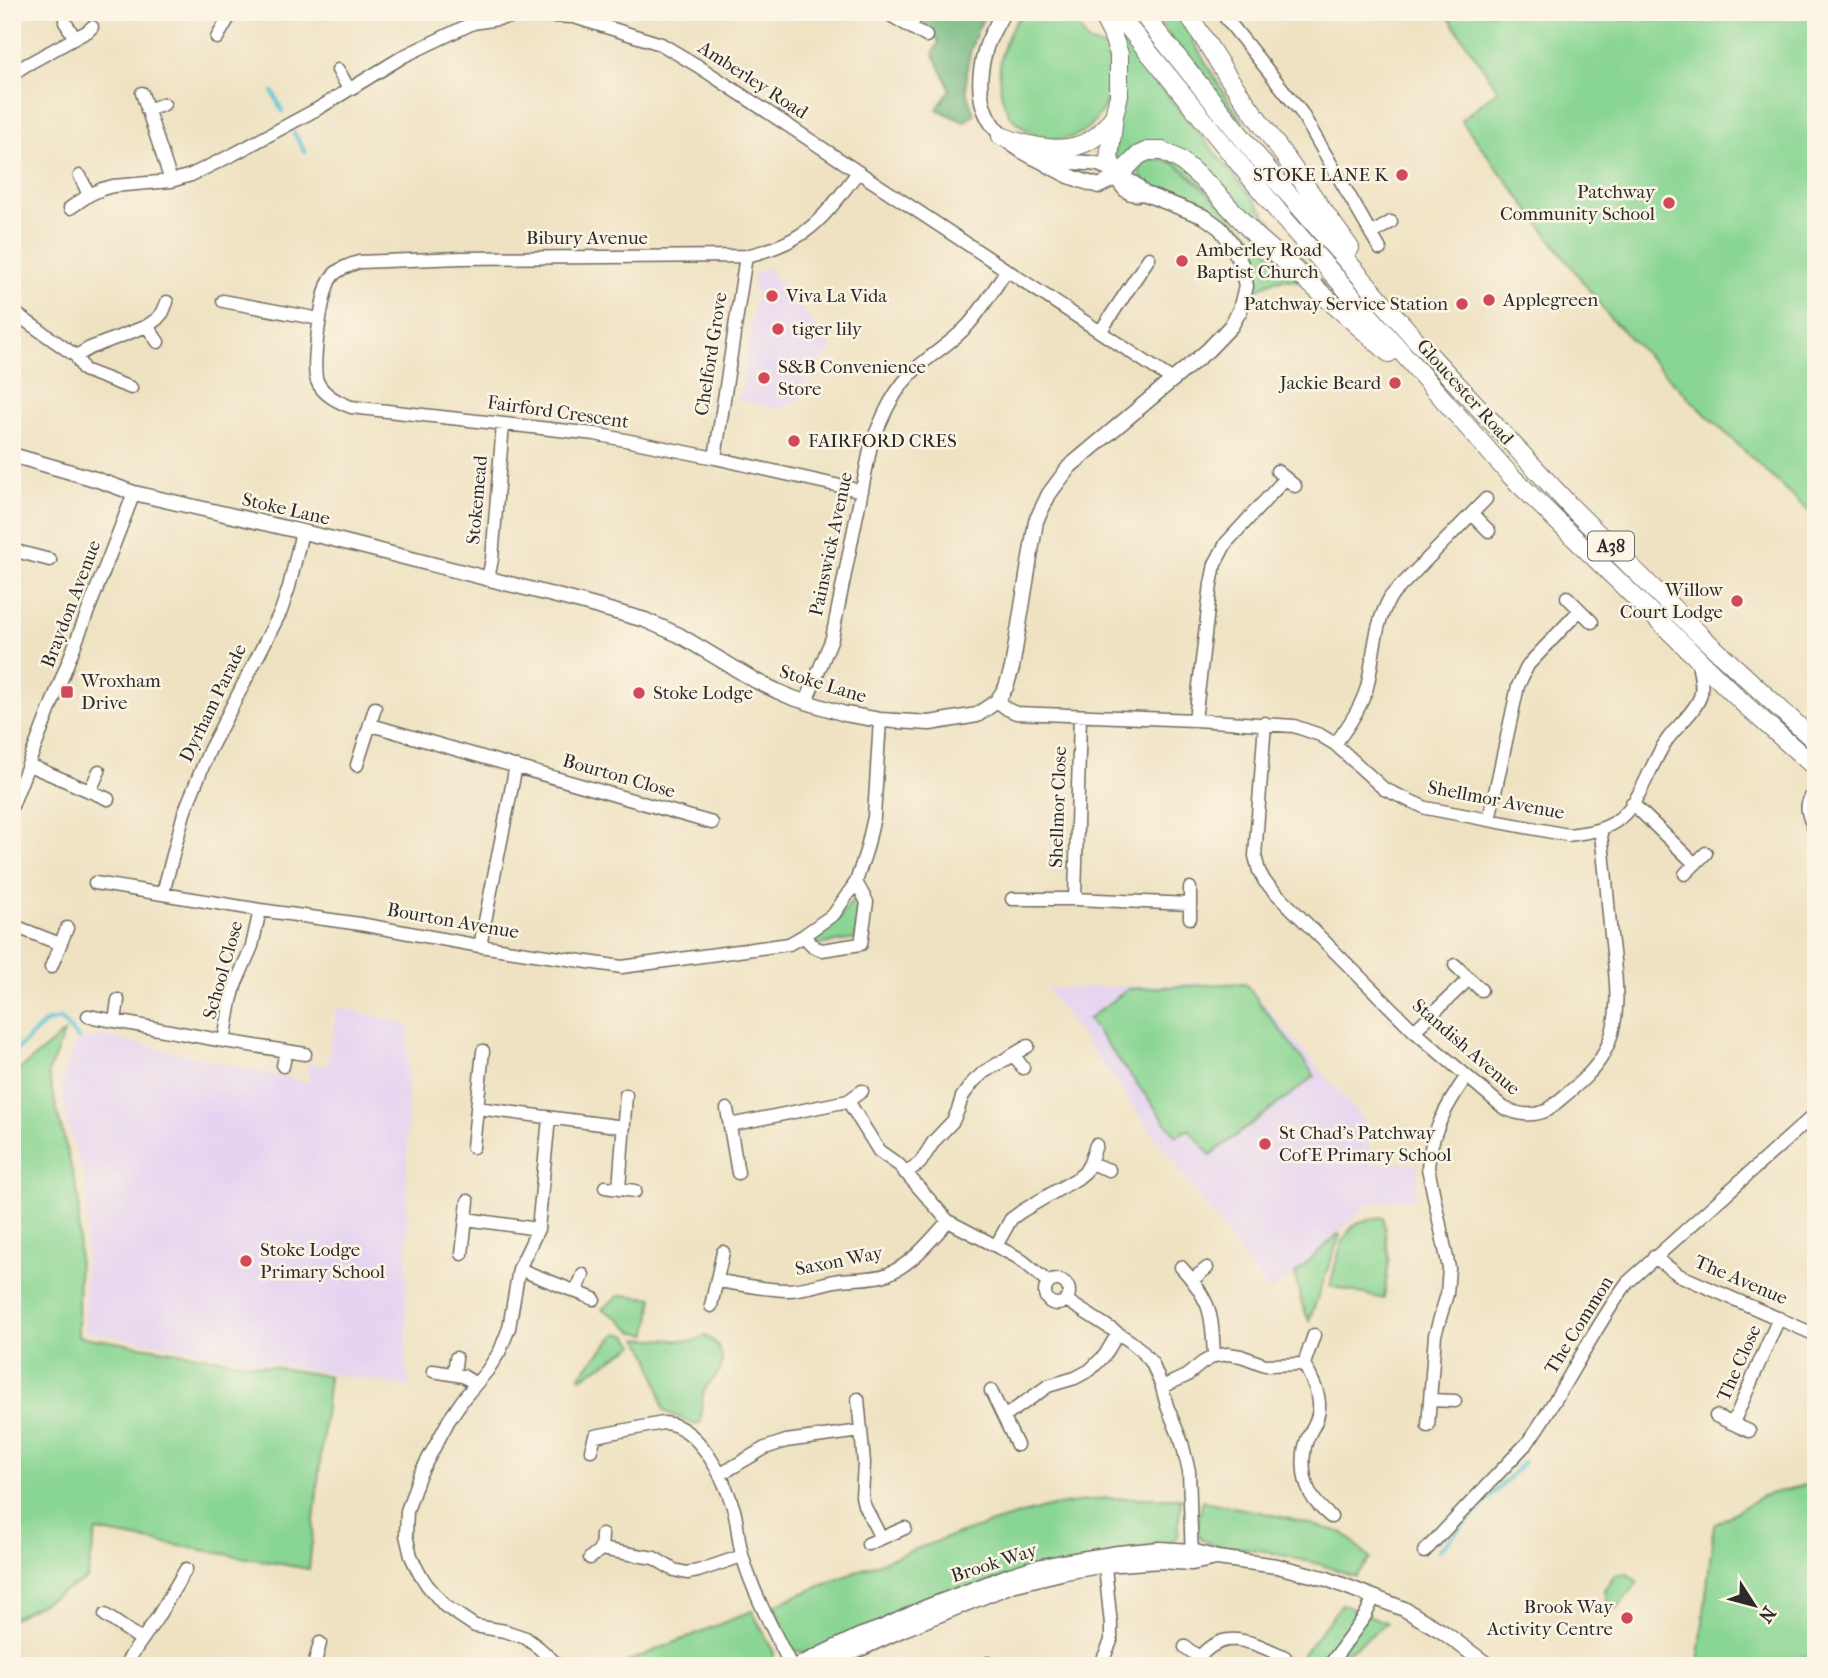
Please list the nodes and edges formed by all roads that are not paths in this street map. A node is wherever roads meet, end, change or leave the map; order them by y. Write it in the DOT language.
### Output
graph roads {
  1 [pos="885,12"];
  2 [pos="921,12"];
  3 [pos="1003,12"];
  4 [pos="1101,12"];
  5 [pos="1116,12"];
  6 [pos="1141,12"];
  7 [pos="1187,12"];
  8 [pos="1221,12"];
  9 [pos="226,14"];
  10 [pos="65,22"];
  11 [pos="908,26"];
  12 [pos="92,27"];
  13 [pos="926,36"];
  14 [pos="75,38"];
  15 [pos="217,38"];
  16 [pos="338,70"];
  17 [pos="12,74"];
  18 [pos="349,89"];
  19 [pos="142,93"];
  20 [pos="164,104"];
  21 [pos="147,110"];
  22 [pos="1114,116"];
  23 [pos="1001,136"];
  24 [pos="858,172"];
  25 [pos="80,176"];
  26 [pos="1117,177"];
  27 [pos="171,181"];
  28 [pos="89,195"];
  29 [pos="70,208"];
  30 [pos="1391,222"];
  31 [pos="1371,234"];
  32 [pos="1380,249"];
  33 [pos="746,256"];
  34 [pos="1149,258"];
  35 [pos="1006,271"];
  36 [pos="223,301"];
  37 [pos="167,302"];
  38 [pos="12,312"];
  39 [pos="320,319"];
  40 [pos="147,326"];
  41 [pos="1101,332"];
  42 [pos="1415,339"];
  43 [pos="158,342"];
  44 [pos="76,356"];
  45 [pos="1173,380"];
  46 [pos="131,387"];
  47 [pos="1450,406"];
  48 [pos="503,424"];
  49 [pos="12,455"];
  50 [pos="715,458"];
  51 [pos="1286,479"];
  52 [pos="862,491"];
  53 [pos="134,493"];
  54 [pos="1486,499"];
  55 [pos="1472,514"];
  56 [pos="1489,531"];
  57 [pos="302,532"];
  58 [pos="12,550"];
  59 [pos="50,560"];
  60 [pos="488,579"];
  61 [pos="1567,597"];
  62 [pos="1580,610"];
  63 [pos="1592,622"];
  64 [pos="1697,659"];
  65 [pos="997,701"];
  66 [pos="806,702"];
  67 [pos="375,708"];
  68 [pos="1080,716"];
  69 [pos="880,720"];
  70 [pos="1195,720"];
  71 [pos="1265,723"];
  72 [pos="371,724"];
  73 [pos="1816,742"];
  74 [pos="1335,744"];
  75 [pos="29,765"];
  76 [pos="356,765"];
  77 [pos="516,766"];
  78 [pos="1816,768"];
  79 [pos="99,771"];
  80 [pos="1816,789"];
  81 [pos="90,791"];
  82 [pos="108,799"];
  83 [pos="1632,803"];
  84 [pos="12,806"];
  85 [pos="1489,820"];
  86 [pos="712,823"];
  87 [pos="1600,829"];
  88 [pos="1816,834"];
  89 [pos="1706,853"];
  90 [pos="1695,864"];
  91 [pos="1685,874"];
  92 [pos="856,882"];
  93 [pos="95,883"];
  94 [pos="1190,888"];
  95 [pos="163,893"];
  96 [pos="1012,899"];
  97 [pos="1074,899"];
  98 [pos="1190,904"];
  99 [pos="260,910"];
  100 [pos="1190,918"];
  101 [pos="12,926"];
  102 [pos="67,928"];
  103 [pos="803,936"];
  104 [pos="60,944"];
  105 [pos="480,946"];
  106 [pos="1455,965"];
  107 [pos="51,967"];
  108 [pos="1469,979"];
  109 [pos="1481,990"];
  110 [pos="118,1000"];
  111 [pos="88,1016"];
  112 [pos="115,1021"];
  113 [pos="1415,1031"];
  114 [pos="224,1041"];
  115 [pos="1028,1046"];
  116 [pos="286,1051"];
  117 [pos="483,1051"];
  118 [pos="304,1054"];
  119 [pos="1014,1055"];
  120 [pos="283,1066"];
  121 [pos="1023,1068"];
  122 [pos="1466,1077"];
  123 [pos="862,1091"];
  124 [pos="626,1095"];
  125 [pos="848,1101"];
  126 [pos="477,1108"];
  127 [pos="727,1109"];
  128 [pos="1816,1113"];
  129 [pos="549,1118"];
  130 [pos="730,1125"];
  131 [pos="624,1127"];
  132 [pos="1096,1146"];
  133 [pos="472,1147"];
  134 [pos="1090,1163"];
  135 [pos="1109,1170"];
  136 [pos="738,1173"];
  137 [pos="905,1173"];
  138 [pos="605,1187"];
  139 [pos="619,1189"];
  140 [pos="635,1191"];
  141 [pos="468,1201"];
  142 [pos="466,1219"];
  143 [pos="947,1221"];
  144 [pos="537,1229"];
  145 [pos="996,1246"];
  146 [pos="723,1252"];
  147 [pos="462,1254"];
  148 [pos="1654,1257"];
  149 [pos="1181,1267"];
  150 [pos="1207,1268"];
  151 [pos="519,1269"];
  152 [pos="583,1275"];
  153 [pos="1192,1280"];
  154 [pos="718,1281"];
  155 [pos="576,1292"];
  156 [pos="594,1299"];
  157 [pos="711,1306"];
  158 [pos="1779,1318"];
  159 [pos="1118,1333"];
  160 [pos="1314,1335"];
  161 [pos="1816,1335"];
  162 [pos="1214,1356"];
  163 [pos="456,1358"];
  164 [pos="1304,1364"];
  165 [pos="433,1371"];
  166 [pos="454,1373"];
  167 [pos="476,1384"];
  168 [pos="1162,1387"];
  169 [pos="991,1391"];
  170 [pos="858,1399"];
  171 [pos="1430,1400"];
  172 [pos="1455,1401"];
  173 [pos="1716,1416"];
  174 [pos="1004,1417"];
  175 [pos="1733,1423"];
  176 [pos="1428,1426"];
  177 [pos="861,1431"];
  178 [pos="1749,1431"];
  179 [pos="1017,1445"];
  180 [pos="591,1450"];
  181 [pos="721,1474"];
  182 [pos="1331,1517"];
  183 [pos="905,1528"];
  184 [pos="602,1535"];
  185 [pos="881,1538"];
  186 [pos="868,1544"];
  187 [pos="601,1549"];
  188 [pos="1428,1552"];
  189 [pos="742,1556"];
  190 [pos="1192,1557"];
  191 [pos="590,1558"];
  192 [pos="1105,1560"];
  193 [pos="186,1569"];
  194 [pos="1374,1597"];
  195 [pos="105,1615"];
  196 [pos="142,1640"];
  197 [pos="320,1643"];
  198 [pos="1185,1647"];
  199 [pos="1285,1657"];
  200 [pos="1196,1661"];
  201 [pos="124,1666"];
  202 [pos="314,1666"];
  203 [pos="559,1666"];
  204 [pos="794,1666"];
  205 [pos="823,1666"];
  206 [pos="1100,1666"];
  207 [pos="1329,1666"];
  208 [pos="1489,1666"];
  1 -- 11 [label="street"];
  2 -- 11 [label="street"];
  3 -- 23 [label="street"];
  4 -- 22 [label="main road"];
  5 -- 47 [label="main road, Gloucester Road / A38"];
  6 -- 42 [label="main road, Gloucester Road / A38"];
  7 -- 42 [label="main road"];
  8 -- 31 [label="street"];
  9 -- 15 [label="street"];
  10 -- 14 [label="street"];
  11 -- 13 [label="street"];
  12 -- 14 [label="street"];
  14 -- 17 [label="street"];
  16 -- 18 [label="street"];
  18 -- 24 [label="street, Amberley Road"];
  18 -- 27 [label="street, Amberley Road"];
  19 -- 21 [label="street"];
  20 -- 21 [label="street"];
  21 -- 27 [label="street"];
  22 -- 23 [label="main road"];
  22 -- 26 [label="main road"];
  23 -- 26 [label="street"];
  24 -- 33 [label="street, Bibury Avenue"];
  24 -- 35 [label="street, Amberley Road"];
  25 -- 28 [label="street"];
  26 -- 45 [label="street"];
  26 -- 47 [label="main road"];
  27 -- 28 [label="street, Amberley Road"];
  28 -- 29 [label="street, Amberley Road"];
  30 -- 31 [label="street"];
  31 -- 32 [label="street"];
  33 -- 39 [label="street, Bibury Avenue"];
  33 -- 50 [label="street, Chelford Grove"];
  34 -- 41 [label="street"];
  35 -- 41 [label="street, Amberley Road"];
  35 -- 52 [label="street, Painswick Avenue"];
  36 -- 39 [label="street"];
  37 -- 40 [label="street"];
  38 -- 44 [label="street"];
  39 -- 48 [label="street, Fairford Crescent"];
  40 -- 43 [label="street"];
  40 -- 44 [label="street"];
  41 -- 45 [label="street, Amberley Road"];
  42 -- 73 [label="main road, Gloucester Road / A38"];
  44 -- 46 [label="street"];
  45 -- 65 [label="street"];
  47 -- 64 [label="main road, Gloucester Road / A38"];
  48 -- 50 [label="street, Fairford Crescent"];
  48 -- 60 [label="street, Stokemead"];
  49 -- 53 [label="street, Stoke Lane"];
  50 -- 52 [label="street, Fairford Crescent"];
  51 -- 70 [label="street"];
  52 -- 66 [label="street, Painswick Avenue"];
  53 -- 57 [label="street, Stoke Lane"];
  53 -- 75 [label="street, Braydon Avenue"];
  54 -- 55 [label="street"];
  55 -- 56 [label="street"];
  55 -- 74 [label="street"];
  57 -- 60 [label="street, Stoke Lane"];
  57 -- 95 [label="street, Dyrham Parade"];
  58 -- 59 [label="street"];
  60 -- 66 [label="street, Stoke Lane"];
  61 -- 62 [label="street"];
  62 -- 63 [label="street"];
  62 -- 85 [label="street"];
  64 -- 78 [label="main road, Gloucester Road / A38"];
  64 -- 83 [label="street, Shellmor Avenue"];
  65 -- 68 [label="street, Shellmor Avenue"];
  65 -- 69 [label="street, Stoke Lane"];
  66 -- 69 [label="street, Stoke Lane"];
  67 -- 72 [label="street"];
  68 -- 70 [label="street, Shellmor Avenue"];
  68 -- 97 [label="street, Shellmor Close"];
  69 -- 92 [label="street, Bourton Avenue"];
  70 -- 71 [label="street, Shellmor Avenue"];
  71 -- 74 [label="street, Shellmor Avenue"];
  71 -- 113 [label="street, Standish Avenue"];
  72 -- 76 [label="street"];
  72 -- 77 [label="street, Bourton Close"];
  74 -- 85 [label="street, Shellmor Avenue"];
  75 -- 81 [label="street"];
  75 -- 84 [label="street, Braydon Avenue"];
  77 -- 86 [label="street, Bourton Close"];
  77 -- 105 [label="street"];
  79 -- 81 [label="street"];
  80 -- 88 [label="street"];
  81 -- 82 [label="street"];
  83 -- 87 [label="street, Shellmor Avenue"];
  83 -- 90 [label="street"];
  85 -- 87 [label="street, Shellmor Avenue"];
  87 -- 122 [label="street, Standish Avenue"];
  89 -- 90 [label="street"];
  90 -- 91 [label="street"];
  92 -- 103 [label="street, Bourton Avenue"];
  92 -- 103 [label="street"];
  93 -- 95 [label="street, Bourton Avenue"];
  94 -- 98 [label="street"];
  95 -- 99 [label="street, Bourton Avenue"];
  96 -- 97 [label="street"];
  97 -- 98 [label="street"];
  98 -- 100 [label="street"];
  99 -- 105 [label="street, Bourton Avenue"];
  99 -- 114 [label="street, School Close"];
  101 -- 104 [label="street"];
  102 -- 104 [label="street"];
  103 -- 105 [label="street, Bourton Avenue"];
  104 -- 107 [label="street"];
  106 -- 108 [label="street"];
  108 -- 109 [label="street"];
  108 -- 113 [label="street"];
  110 -- 112 [label="street"];
  111 -- 112 [label="street, School Close"];
  112 -- 114 [label="street, School Close"];
  113 -- 122 [label="street, Standish Avenue"];
  114 -- 116 [label="street, School Close"];
  115 -- 119 [label="street"];
  116 -- 118 [label="street, School Close"];
  116 -- 120 [label="street"];
  117 -- 126 [label="street"];
  119 -- 121 [label="street"];
  119 -- 137 [label="street"];
  122 -- 171 [label="street"];
  123 -- 125 [label="street"];
  124 -- 131 [label="street"];
  125 -- 130 [label="street"];
  125 -- 137 [label="street"];
  126 -- 129 [label="street"];
  126 -- 133 [label="street"];
  127 -- 130 [label="street"];
  128 -- 148 [label="street, The Common"];
  129 -- 131 [label="street"];
  129 -- 144 [label="street"];
  130 -- 136 [label="street"];
  131 -- 139 [label="street"];
  132 -- 134 [label="street"];
  134 -- 135 [label="street"];
  134 -- 145 [label="street"];
  137 -- 143 [label="street"];
  138 -- 139 [label="street"];
  139 -- 140 [label="street"];
  141 -- 142 [label="street"];
  142 -- 144 [label="street"];
  142 -- 147 [label="street"];
  143 -- 145 [label="street"];
  143 -- 154 [label="street, Saxon Way"];
  144 -- 151 [label="street"];
  145 -- 159 [label="street"];
  146 -- 154 [label="street"];
  148 -- 158 [label="street, The Avenue"];
  148 -- 188 [label="street, The Common"];
  149 -- 153 [label="street"];
  150 -- 153 [label="street"];
  151 -- 155 [label="street"];
  151 -- 167 [label="street"];
  152 -- 155 [label="street"];
  153 -- 162 [label="street"];
  154 -- 157 [label="street"];
  155 -- 156 [label="street"];
  158 -- 161 [label="street, The Avenue"];
  158 -- 175 [label="street, The Close"];
  159 -- 168 [label="street"];
  159 -- 174 [label="street"];
  160 -- 164 [label="street"];
  162 -- 164 [label="street"];
  162 -- 168 [label="street"];
  163 -- 166 [label="street"];
  164 -- 182 [label="street"];
  165 -- 166 [label="street"];
  166 -- 167 [label="street"];
  167 -- 203 [label="street"];
  168 -- 190 [label="street"];
  169 -- 174 [label="street"];
  170 -- 177 [label="street"];
  171 -- 172 [label="street"];
  171 -- 176 [label="street"];
  173 -- 175 [label="street, The Close"];
  174 -- 179 [label="street"];
  175 -- 178 [label="street, The Close"];
  177 -- 181 [label="street"];
  177 -- 185 [label="street"];
  180 -- 181 [label="street"];
  181 -- 189 [label="street"];
  183 -- 185 [label="street"];
  184 -- 187 [label="street"];
  185 -- 186 [label="street"];
  187 -- 189 [label="street"];
  187 -- 191 [label="street"];
  189 -- 204 [label="street"];
  190 -- 192 [label="street, Brook Way"];
  190 -- 194 [label="street, Brook Way"];
  192 -- 204 [label="street, Brook Way"];
  192 -- 205 [label="street, Brook Way"];
  192 -- 206 [label="street"];
  193 -- 196 [label="street"];
  194 -- 207 [label="street"];
  194 -- 208 [label="street, Brook Way"];
  195 -- 196 [label="street"];
  196 -- 201 [label="street"];
  197 -- 202 [label="street"];
  198 -- 200 [label="street"];
  199 -- 200 [label="street"];
}
